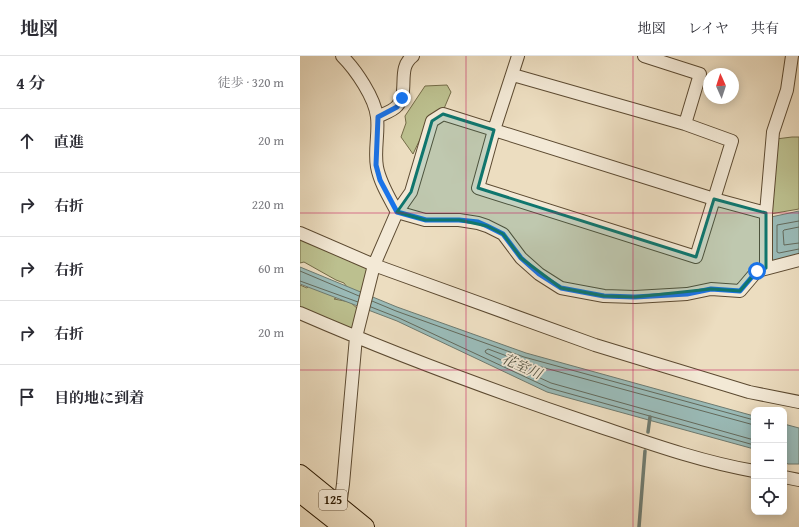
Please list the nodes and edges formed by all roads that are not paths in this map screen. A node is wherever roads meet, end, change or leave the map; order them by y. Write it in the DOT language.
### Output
graph roads {
  1 [pos="342,56"];
  2 [pos="413,56"];
  3 [pos="518,56"];
  4 [pos="644,56"];
  5 [pos="792,56"];
  6 [pos="513,75"];
  7 [pos="378,117"];
  8 [pos="685,124"];
  9 [pos="494,130"];
  10 [pos="714,199"];
  11 [pos="397,212"];
  12 [pos="766,212"];
  13 [pos="300,233"];
  14 [pos="799,260"];
  15 [pos="373,268"];
  16 [pos="766,268"];
  17 [pos="300,313"];
  18 [pos="357,334"];
  19 [pos="799,402"];
  20 [pos="751,470"];
  21 [pos="300,474"];
  22 [pos="787,478"];
  23 [pos="799,480"];
  24 [pos="300,493"];
  25 [pos="340,506"];
  26 [pos="342,527"];
  27 [pos="365,527"];
  1 -- 7 [label="street"];
  2 -- 7 [label="street"];
  3 -- 6 [label="street"];
  4 -- 8 [label="street"];
  5 -- 12 [label="street"];
  6 -- 8 [label="street"];
  6 -- 9 [label="street"];
  7 -- 11 [label="street"];
  8 -- 10 [label="street"];
  9 -- 10 [label="street"];
  9 -- 10 [label="street"];
  9 -- 11 [label="street"];
  10 -- 12 [label="street"];
  11 -- 15 [label="street"];
  11 -- 16 [label="street"];
  12 -- 16 [label="street"];
  13 -- 15 [label="street"];
  14 -- 16 [label="street"];
  15 -- 18 [label="street"];
  15 -- 19 [label="street"];
  17 -- 18 [label="street"];
  18 -- 20 [label="street"];
  18 -- 25 [label="street"];
  21 -- 25 [label="highway, 125"];
  22 -- 23 [label="street"];
  24 -- 26 [label="highway, 125"];
  25 -- 26 [label="street"];
  25 -- 27 [label="highway, 125"];
}
